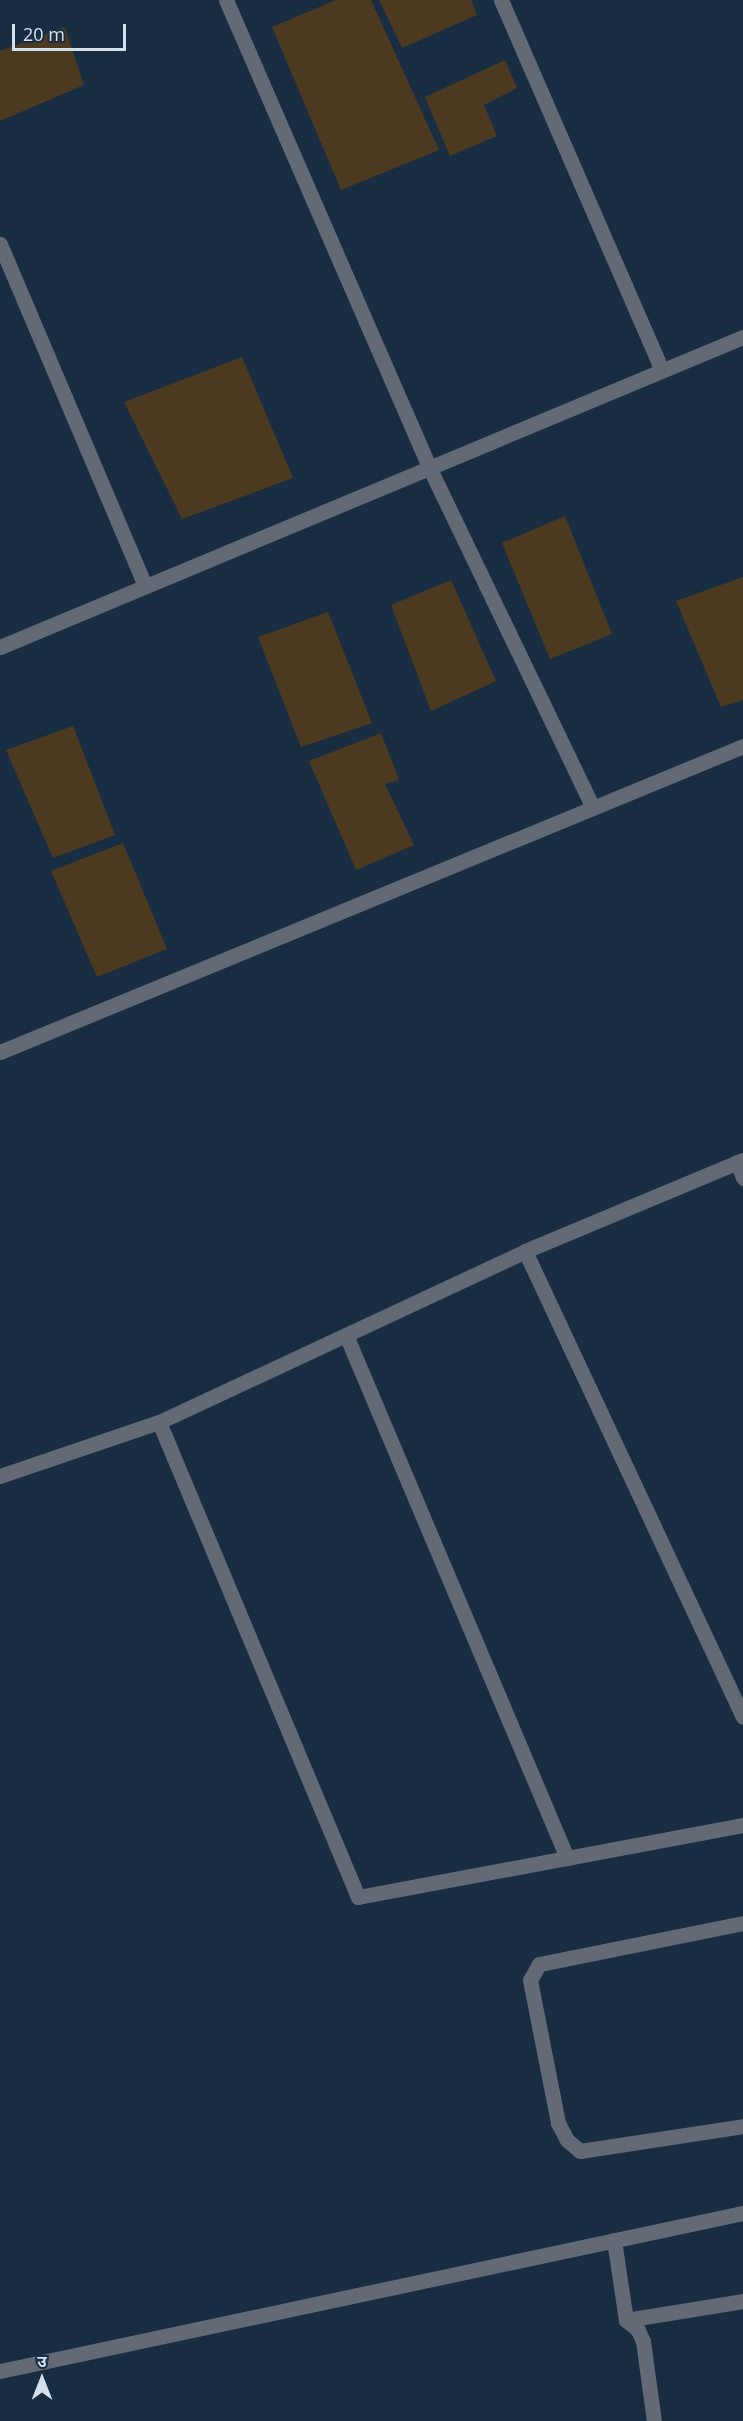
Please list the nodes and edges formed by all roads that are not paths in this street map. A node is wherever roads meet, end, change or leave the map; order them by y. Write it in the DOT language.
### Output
graph roads {
  1 [pos="226,0"];
  2 [pos="501,0"];
  3 [pos="0,244"];
  4 [pos="743,337"];
  5 [pos="662,371"];
  6 [pos="430,469"];
  7 [pos="145,586"];
  8 [pos="0,647"];
  9 [pos="743,746"];
  10 [pos="593,807"];
  11 [pos="0,1053"];
  12 [pos="740,1161"];
  13 [pos="743,1178"];
  14 [pos="525,1251"];
  15 [pos="346,1335"];
  16 [pos="159,1422"];
  17 [pos="0,1476"];
  18 [pos="743,1717"];
  19 [pos="743,1825"];
  20 [pos="567,1858"];
  21 [pos="743,1923"];
  22 [pos="743,2126"];
  23 [pos="743,2213"];
  24 [pos="614,2240"];
  25 [pos="743,2301"];
  26 [pos="626,2320"];
  27 [pos="0,2371"];
  28 [pos="654,2421"];
  1 -- 6 [label="street"];
  2 -- 5 [label="street"];
  3 -- 7 [label="street"];
  4 -- 5 [label="street"];
  5 -- 6 [label="street"];
  6 -- 7 [label="street"];
  6 -- 10 [label="street"];
  7 -- 8 [label="street"];
  9 -- 10 [label="street"];
  10 -- 11 [label="street"];
  12 -- 13 [label="street"];
  12 -- 14 [label="street"];
  14 -- 15 [label="street"];
  14 -- 18 [label="street"];
  15 -- 16 [label="street"];
  15 -- 20 [label="street"];
  16 -- 17 [label="street"];
  16 -- 20 [label="street"];
  19 -- 20 [label="street"];
  21 -- 22 [label="street"];
  23 -- 24 [label="street"];
  24 -- 26 [label="street"];
  24 -- 27 [label="street"];
  25 -- 26 [label="street"];
  26 -- 28 [label="street"];
}
